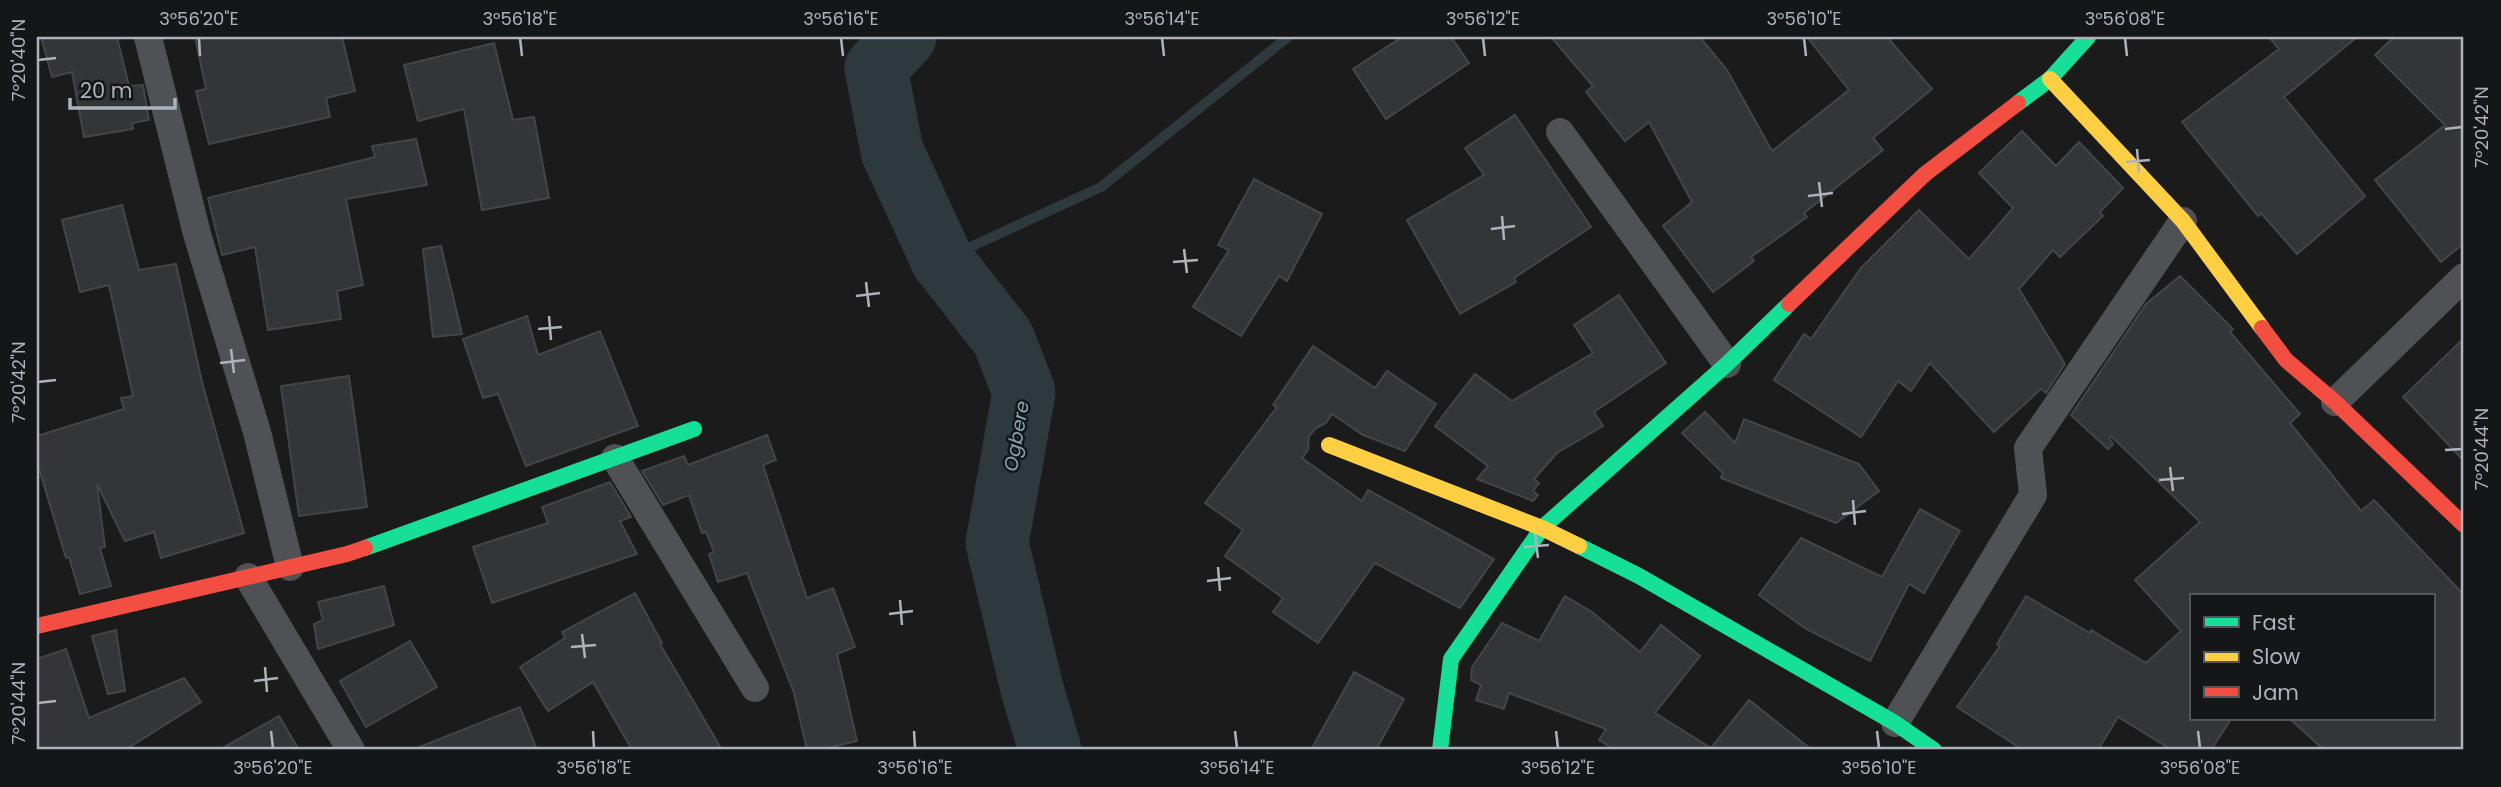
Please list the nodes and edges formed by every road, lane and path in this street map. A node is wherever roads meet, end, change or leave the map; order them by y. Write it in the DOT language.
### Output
graph roads {
  1 [pos="148,37"];
  2 [pos="2088,37"];
  3 [pos="2050,79"];
  4 [pos="1560,132"];
  5 [pos="2183,220"];
  6 [pos="2464,277"];
  7 [pos="1727,364"];
  8 [pos="2336,402"];
  9 [pos="694,429"];
  10 [pos="1329,445"];
  11 [pos="615,458"];
  12 [pos="2464,525"];
  13 [pos="1542,528"];
  14 [pos="290,567"];
  15 [pos="248,577"];
  16 [pos="37,626"];
  17 [pos="755,688"];
  18 [pos="1895,723"];
  19 [pos="351,750"];
  20 [pos="1440,750"];
  21 [pos="1934,750"];
  1 -- 14 [label="street"];
  2 -- 3 [label="street"];
  3 -- 5 [label="street"];
  3 -- 7 [label="street"];
  4 -- 7 [label="street"];
  5 -- 8 [label="street"];
  5 -- 18 [label="street"];
  6 -- 8 [label="street"];
  7 -- 13 [label="street"];
  8 -- 12 [label="street"];
  9 -- 11 [label="street"];
  10 -- 13 [label="street"];
  11 -- 14 [label="street"];
  11 -- 17 [label="street"];
  13 -- 18 [label="street"];
  13 -- 20 [label="street"];
  14 -- 15 [label="street"];
  15 -- 16 [label="street"];
  15 -- 19 [label="street"];
  18 -- 21 [label="street"];
}
